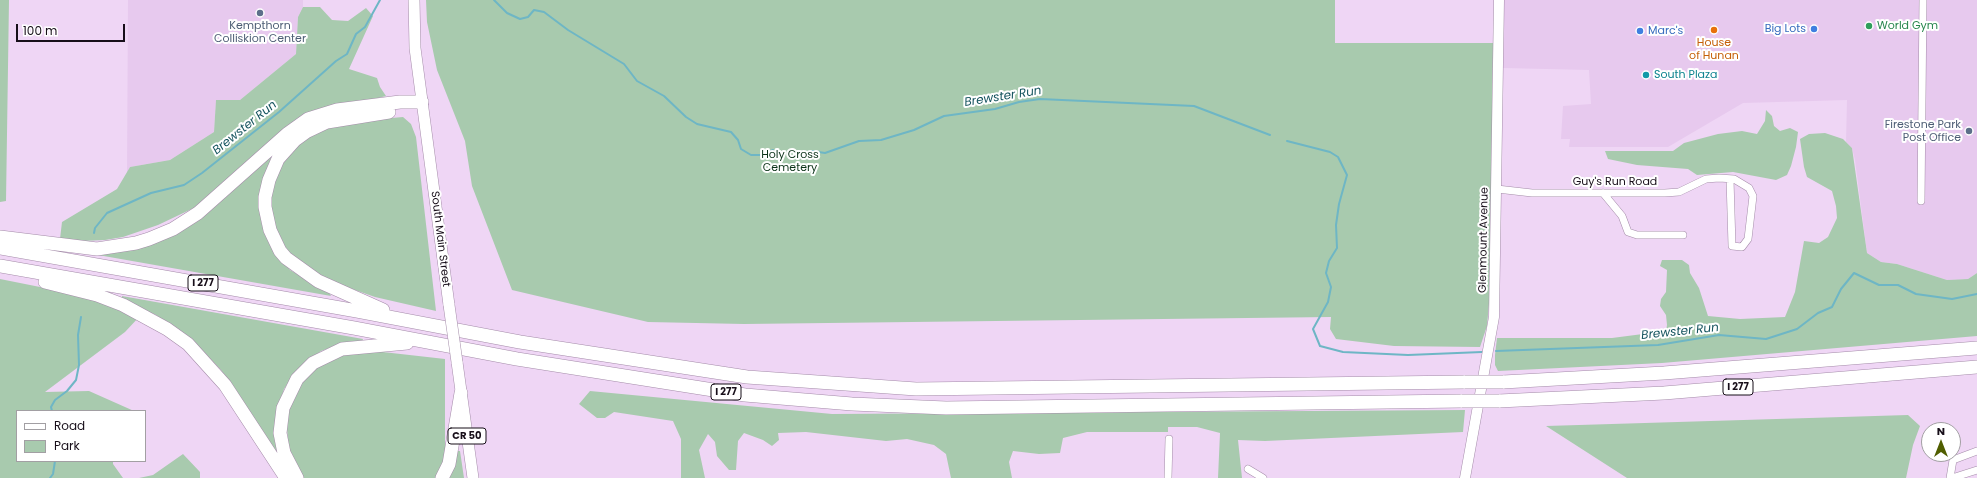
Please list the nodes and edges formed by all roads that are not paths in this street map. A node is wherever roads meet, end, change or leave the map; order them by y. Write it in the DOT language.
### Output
graph roads {
  1 [pos="414,0"];
  2 [pos="1499,0"];
  3 [pos="1923,0"];
  4 [pos="422,102"];
  5 [pos="1730,179"];
  6 [pos="1497,189"];
  7 [pos="1603,193"];
  8 [pos="1921,201"];
  9 [pos="1684,234"];
  10 [pos="0,237"];
  11 [pos="0,248"];
  12 [pos="0,266"];
  13 [pos="0,272"];
  14 [pos="407,320"];
  15 [pos="426,342"];
  16 [pos="1977,348"];
  17 [pos="1977,367"];
  18 [pos="461,393"];
  19 [pos="1169,439"];
  20 [pos="1977,451"];
  21 [pos="1248,469"];
  22 [pos="1977,470"];
  23 [pos="286,478"];
  24 [pos="297,478"];
  25 [pos="442,478"];
  26 [pos="473,478"];
  27 [pos="1168,478"];
  28 [pos="1263,478"];
  29 [pos="1465,478"];
  30 [pos="1951,478"];
  1 -- 4 [label="main road, South Main Street"];
  2 -- 6 [label="street, Glenmount Avenue"];
  3 -- 8 [label="street"];
  4 -- 10 [label="highway"];
  4 -- 14 [label="highway"];
  4 -- 18 [label="main road, South Main Street / CR 50, bridge"];
  5 -- 5 [label="street, Guy's Run Road"];
  5 -- 7 [label="street, Guy's Run Road"];
  6 -- 7 [label="street, Guy's Run Road"];
  6 -- 29 [label="street, Glenmount Avenue"];
  7 -- 9 [label="street"];
  11 -- 14 [label="highway, I 277"];
  12 -- 15 [label="highway, I 277"];
  13 -- 23 [label="highway"];
  14 -- 16 [label="highway, I 277, bridge"];
  15 -- 17 [label="highway, I 277, bridge"];
  15 -- 24 [label="highway"];
  18 -- 25 [label="highway"];
  18 -- 26 [label="main road, South Main Street / CR 50"];
  19 -- 27 [label="street"];
  20 -- 30 [label="street"];
  21 -- 28 [label="street"];
  22 -- 30 [label="street"];
}
